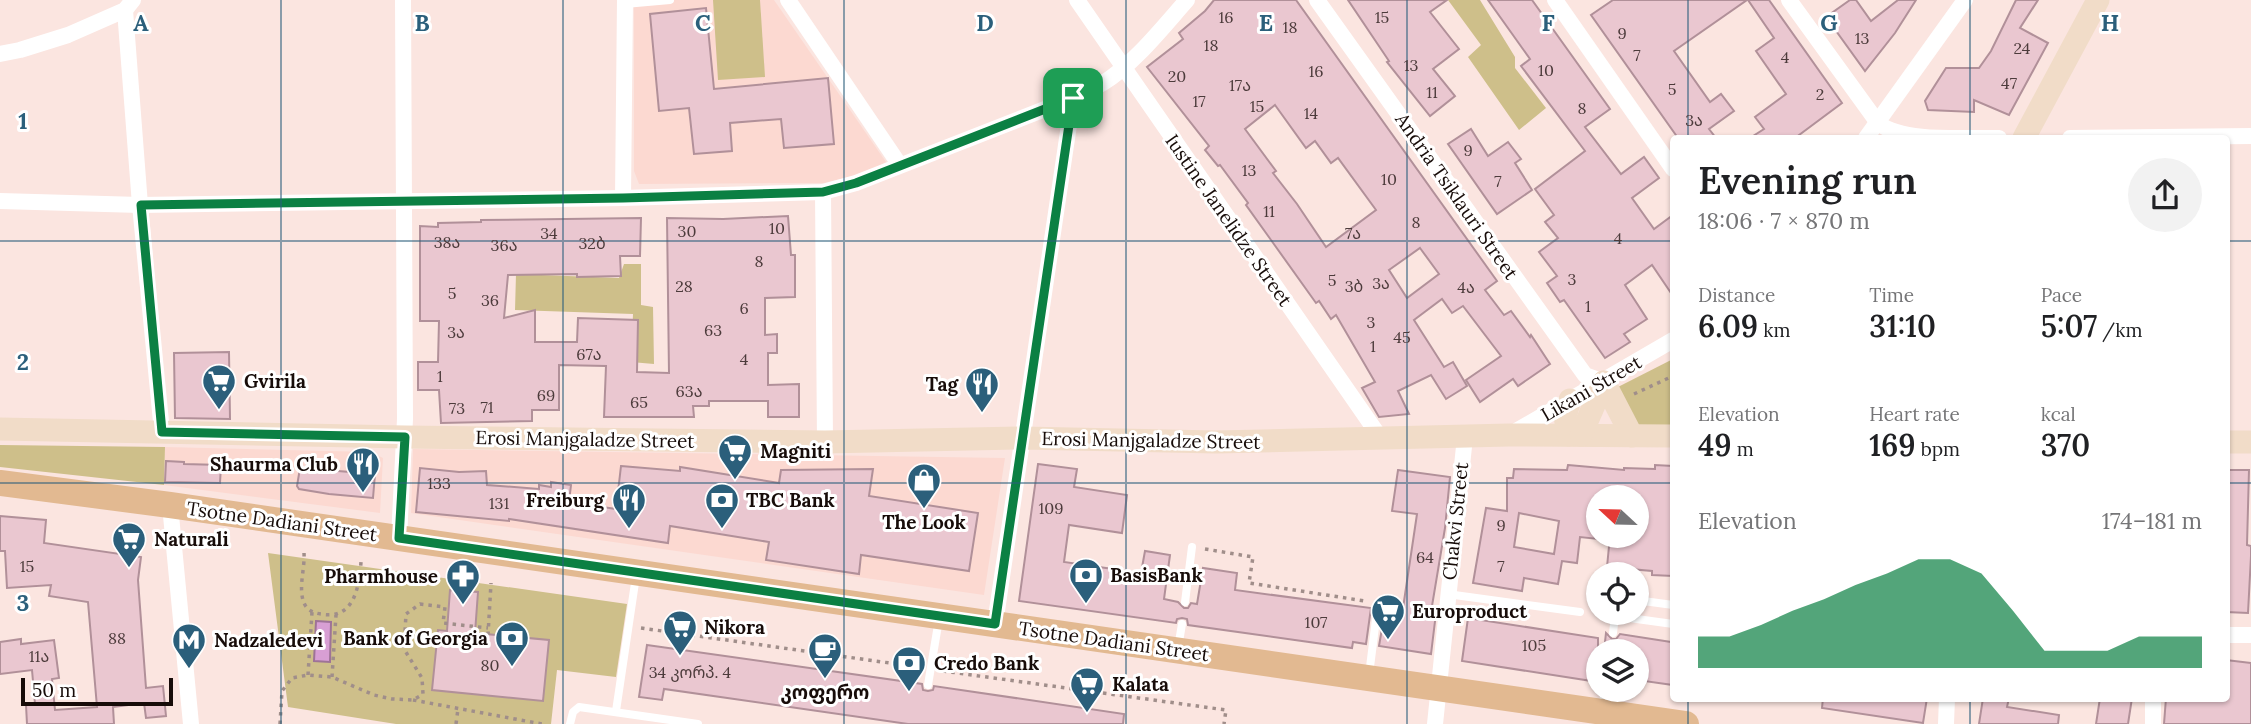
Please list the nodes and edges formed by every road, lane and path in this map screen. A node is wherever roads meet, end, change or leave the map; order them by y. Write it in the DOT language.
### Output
graph roads {
  1 [pos="403,0"];
  2 [pos="670,0"];
  3 [pos="788,0"];
  4 [pos="1077,0"];
  5 [pos="1187,0"];
  6 [pos="1317,0"];
  7 [pos="1555,0"];
  8 [pos="1789,0"];
  9 [pos="1965,0"];
  10 [pos="2098,0"];
  11 [pos="625,2"];
  12 [pos="129,5"];
  13 [pos="0,54"];
  14 [pos="1123,67"];
  15 [pos="1073,98"];
  16 [pos="1878,123"];
  17 [pos="1868,135"];
  18 [pos="1900,135"];
  19 [pos="2026,135"];
  20 [pos="2230,136"];
  21 [pos="2251,136"];
  22 [pos="898,164"];
  23 [pos="1670,165"];
  24 [pos="823,192"];
  25 [pos="623,198"];
  26 [pos="0,201"];
  27 [pos="404,201"];
  28 [pos="141,205"];
  29 [pos="1670,342"];
  30 [pos="1670,377"];
  31 [pos="1604,382"];
  32 [pos="1632,395"];
  33 [pos="1570,400"];
  34 [pos="0,429"];
  35 [pos="162,432"];
  36 [pos="1509,435"];
  37 [pos="1574,435"];
  38 [pos="1632,436"];
  39 [pos="1670,436"];
  40 [pos="405,437"];
  41 [pos="1465,437"];
  42 [pos="1023,438"];
  43 [pos="1382,440"];
  44 [pos="825,442"];
  45 [pos="2230,442"];
  46 [pos="2251,442"];
  47 [pos="0,483"];
  48 [pos="170,505"];
  49 [pos="399,538"];
  50 [pos="1192,547"];
  51 [pos="304,553"];
  52 [pos="361,562"];
  53 [pos="637,573"];
  54 [pos="491,583"];
  55 [pos="1447,594"];
  56 [pos="1649,602"];
  57 [pos="1185,603"];
  58 [pos="1378,603"];
  59 [pos="1670,605"];
  60 [pos="312,612"];
  61 [pos="1580,612"];
  62 [pos="336,615"];
  63 [pos="939,616"];
  64 [pos="1649,620"];
  65 [pos="995,624"];
  66 [pos="1182,624"];
  67 [pos="1670,624"];
  68 [pos="1614,625"];
  69 [pos="488,628"];
  70 [pos="1613,633"];
  71 [pos="488,635"];
  72 [pos="2230,635"];
  73 [pos="2251,635"];
  74 [pos="1178,651"];
  75 [pos="308,675"];
  76 [pos="332,677"];
  77 [pos="1369,678"];
  78 [pos="928,685"];
  79 [pos="1438,688"];
  80 [pos="413,700"];
  81 [pos="1586,700"];
  82 [pos="1607,702"];
  83 [pos="1947,702"];
  84 [pos="2153,702"];
  85 [pos="458,709"];
  86 [pos="616,711"];
  87 [pos="191,724"];
  88 [pos="280,724"];
  89 [pos="456,724"];
  90 [pos="542,724"];
  91 [pos="569,724"];
  92 [pos="698,724"];
  93 [pos="1435,724"];
  94 [pos="1686,724"];
  95 [pos="1946,724"];
  96 [pos="2153,724"];
  1 -- 27 [label="street"];
  2 -- 11 [label="lane"];
  3 -- 22 [label="street"];
  4 -- 14 [label="street, Iustine Janelidze Street"];
  5 -- 14 [label="street"];
  6 -- 31 [label="street, Andria Tsiklauri Street"];
  7 -- 23 [label="street"];
  8 -- 16 [label="street"];
  9 -- 16 [label="street"];
  10 -- 19 [label="street"];
  11 -- 25 [label="street"];
  12 -- 13 [label="street"];
  12 -- 28 [label="street"];
  14 -- 15 [label="street"];
  14 -- 43 [label="street, Iustine Janelidze Street"];
  15 -- 22 [label="street"];
  15 -- 42 [label="street"];
  16 -- 17 [label="street"];
  16 -- 18 [label="street"];
  20 -- 21 [label="street"];
  22 -- 24 [label="street"];
  24 -- 25 [label="street"];
  24 -- 44 [label="street"];
  25 -- 27 [label="street"];
  26 -- 28 [label="street"];
  27 -- 28 [label="street"];
  27 -- 40 [label="street"];
  28 -- 35 [label="street"];
  29 -- 31 [label="street, Likani Street"];
  30 -- 32 [label="path"];
  31 -- 33 [label="street, Likani Street"];
  31 -- 37 [label="street"];
  31 -- 38 [label="street"];
  33 -- 36 [label="street, Likani Street"];
  33 -- 37 [label="street"];
  34 -- 35 [label="street, Erosi Manjgaladze Street"];
  35 -- 40 [label="street, Erosi Manjgaladze Street"];
  36 -- 37 [label="street, Erosi Manjgaladze Street"];
  36 -- 41 [label="street, Erosi Manjgaladze Street"];
  37 -- 38 [label="street, Erosi Manjgaladze Street"];
  38 -- 39 [label="street, Erosi Manjgaladze Street"];
  40 -- 44 [label="street, Erosi Manjgaladze Street"];
  40 -- 49 [label="street"];
  41 -- 43 [label="street, Erosi Manjgaladze Street"];
  41 -- 55 [label="street, Chakvi Street"];
  42 -- 43 [label="street, Erosi Manjgaladze Street"];
  42 -- 44 [label="street, Erosi Manjgaladze Street"];
  42 -- 65 [label="street"];
  45 -- 46 [label="street"];
  47 -- 48 [label="main road, Tsotne Dadiani Street"];
  48 -- 49 [label="main road, Tsotne Dadiani Street"];
  48 -- 87 [label="street"];
  49 -- 53 [label="main road, Tsotne Dadiani Street"];
  50 -- 57 [label="lane"];
  50 -- 58 [label="path"];
  51 -- 60 [label="path"];
  52 -- 62 [label="path"];
  53 -- 63 [label="main road, Tsotne Dadiani Street"];
  53 -- 86 [label="lane"];
  54 -- 69 [label="path"];
  55 -- 61 [label="lane"];
  55 -- 79 [label="street, Chakvi Street"];
  56 -- 59 [label="lane"];
  58 -- 77 [label="lane"];
  60 -- 62 [label="path"];
  60 -- 75 [label="path"];
  62 -- 76 [label="path"];
  63 -- 65 [label="main road, Tsotne Dadiani Street"];
  63 -- 78 [label="lane"];
  64 -- 67 [label="lane"];
  65 -- 74 [label="main road, Tsotne Dadiani Street"];
  66 -- 74 [label="lane"];
  68 -- 70 [label="lane"];
  69 -- 71 [label="path"];
  69 -- 80 [label="path"];
  72 -- 73 [label="street"];
  74 -- 77 [label="main road, Tsotne Dadiani Street"];
  75 -- 76 [label="path"];
  75 -- 88 [label="path"];
  76 -- 80 [label="path"];
  77 -- 79 [label="main road, Tsotne Dadiani Street"];
  79 -- 81 [label="main road, Tsotne Dadiani Street"];
  79 -- 93 [label="street, Chakvi Street"];
  80 -- 85 [label="path"];
  82 -- 94 [label="main road, Tsotne Dadiani Street"];
  83 -- 95 [label="street"];
  84 -- 96 [label="street"];
  85 -- 89 [label="path"];
  85 -- 90 [label="path"];
  86 -- 91 [label="lane"];
  86 -- 92 [label="lane"];
}
